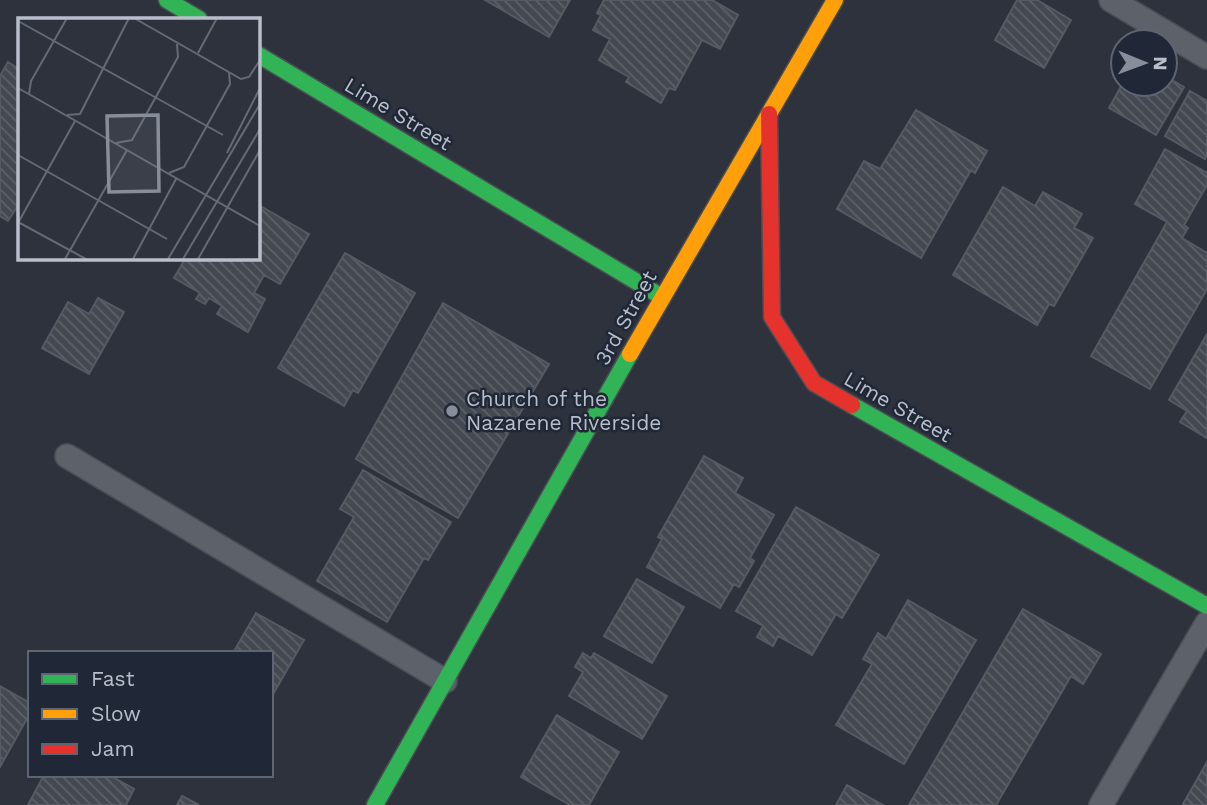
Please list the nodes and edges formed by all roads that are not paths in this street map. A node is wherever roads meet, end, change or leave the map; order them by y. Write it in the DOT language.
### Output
graph roads {
  1 [pos="167,0"];
  2 [pos="835,0"];
  3 [pos="1111,0"];
  4 [pos="197,18"];
  5 [pos="259,55"];
  6 [pos="1207,57"];
  7 [pos="769,113"];
  8 [pos="662,297"];
  9 [pos="67,456"];
  10 [pos="1207,606"];
  11 [pos="1207,623"];
  12 [pos="445,681"];
  13 [pos="375,805"];
  14 [pos="1101,805"];
  1 -- 4 [label="main road"];
  2 -- 7 [label="main road, 3rd Street"];
  3 -- 6 [label="lane"];
  5 -- 8 [label="main road, Lime Street"];
  7 -- 8 [label="main road, 3rd Street"];
  7 -- 10 [label="main road, Lime Street"];
  8 -- 12 [label="main road, 3rd Street"];
  9 -- 12 [label="lane"];
  11 -- 14 [label="lane"];
  12 -- 13 [label="main road, 3rd Street"];
}
